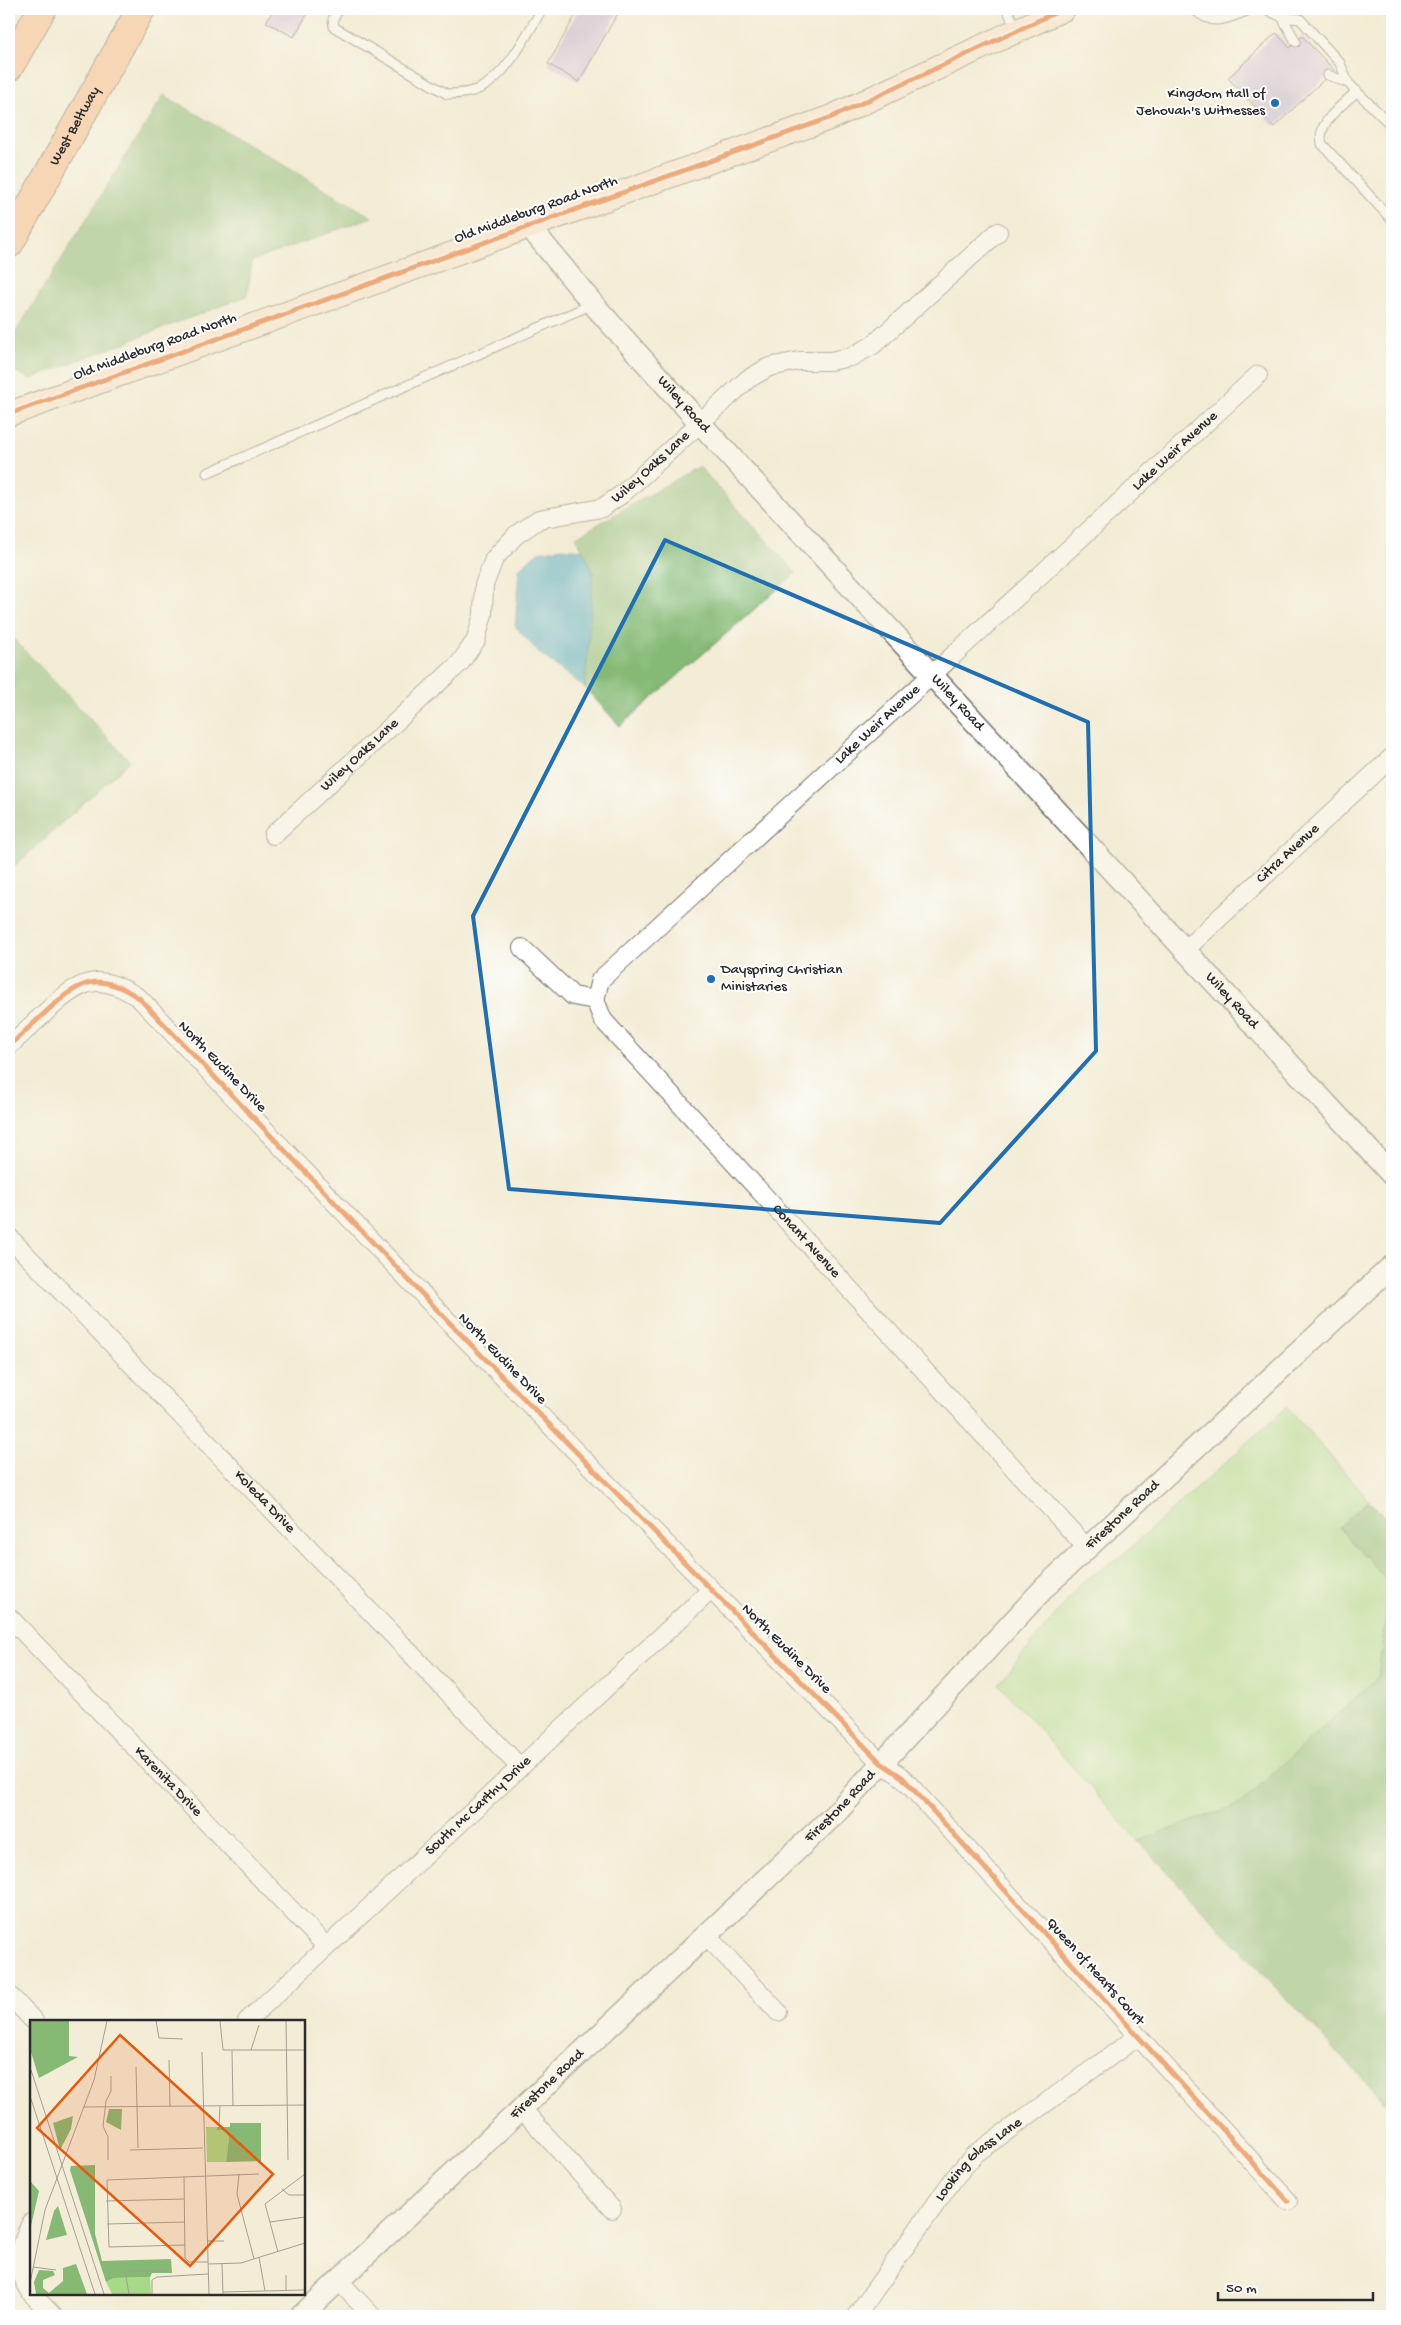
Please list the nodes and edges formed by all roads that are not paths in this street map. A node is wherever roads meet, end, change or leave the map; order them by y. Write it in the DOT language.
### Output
graph roads {
  1 [pos="42,9"];
  2 [pos="141,9"];
  3 [pos="339,9"];
  4 [pos="542,9"];
  5 [pos="1007,9"];
  6 [pos="1063,9"];
  7 [pos="1194,9"];
  8 [pos="1252,9"];
  9 [pos="1265,9"];
  10 [pos="1282,17"];
  11 [pos="1018,30"];
  12 [pos="1296,42"];
  13 [pos="9,66"];
  14 [pos="1328,75"];
  15 [pos="1348,83"];
  16 [pos="1356,91"];
  17 [pos="1392,126"];
  18 [pos="1392,220"];
  19 [pos="528,226"];
  20 [pos="998,232"];
  21 [pos="9,244"];
  22 [pos="593,304"];
  23 [pos="1258,375"];
  24 [pos="9,414"];
  25 [pos="700,422"];
  26 [pos="207,473"];
  27 [pos="932,673"];
  28 [pos="1392,757"];
  29 [pos="273,835"];
  30 [pos="522,948"];
  31 [pos="1185,950"];
  32 [pos="594,1000"];
  33 [pos="9,1046"];
  34 [pos="1392,1175"];
  35 [pos="9,1237"];
  36 [pos="1392,1266"];
  37 [pos="1086,1547"];
  38 [pos="711,1590"];
  39 [pos="9,1617"];
  40 [pos="881,1763"];
  41 [pos="519,1766"];
  42 [pos="707,1936"];
  43 [pos="326,1946"];
  44 [pos="9,1995"];
  45 [pos="778,2012"];
  46 [pos="33,2020"];
  47 [pos="248,2020"];
  48 [pos="1137,2036"];
  49 [pos="522,2109"];
  50 [pos="1288,2201"];
  51 [pos="612,2209"];
  52 [pos="30,2225"];
  53 [pos="340,2280"];
  54 [pos="30,2290"];
  55 [pos="34,2295"];
  56 [pos="53,2316"];
  57 [pos="301,2316"];
  58 [pos="372,2316"];
  59 [pos="856,2316"];
  1 -- 13 [label="highway"];
  2 -- 21 [label="highway, West Beltway"];
  3 -- 4 [label="lane"];
  5 -- 11 [label="lane"];
  6 -- 11 [label="main road, Old Middleburg Road North"];
  7 -- 8 [label="lane"];
  9 -- 10 [label="lane"];
  10 -- 12 [label="lane"];
  10 -- 15 [label="lane"];
  11 -- 19 [label="main road, Old Middleburg Road North"];
  14 -- 15 [label="lane"];
  15 -- 16 [label="lane"];
  16 -- 17 [label="lane"];
  16 -- 18 [label="lane"];
  19 -- 22 [label="street, Wiley Road"];
  19 -- 24 [label="main road, Old Middleburg Road North"];
  20 -- 25 [label="street, Wiley Oaks Lane"];
  22 -- 25 [label="street, Wiley Road"];
  22 -- 26 [label="lane"];
  23 -- 27 [label="street, Lake Weir Avenue"];
  25 -- 27 [label="street, Wiley Road"];
  25 -- 29 [label="street, Wiley Oaks Lane"];
  27 -- 31 [label="street, Wiley Road"];
  27 -- 32 [label="street, Lake Weir Avenue"];
  28 -- 31 [label="street, Citra Avenue"];
  30 -- 32 [label="street"];
  31 -- 34 [label="street, Wiley Road"];
  32 -- 37 [label="street, Conant Avenue"];
  33 -- 38 [label="street, North Eudine Drive"];
  35 -- 41 [label="street, Koleda Drive"];
  36 -- 37 [label="street, Firestone Road"];
  37 -- 40 [label="street, Firestone Road"];
  38 -- 40 [label="street, North Eudine Drive"];
  38 -- 41 [label="street, South Mc Carthy Drive"];
  39 -- 43 [label="street, Karenita Drive"];
  40 -- 42 [label="street, Firestone Road"];
  40 -- 48 [label="street, Queen of Hearts Court"];
  41 -- 43 [label="street, South Mc Carthy Drive"];
  42 -- 45 [label="street"];
  42 -- 49 [label="street, Firestone Road"];
  43 -- 47 [label="street, South Mc Carthy Drive"];
  44 -- 46 [label="street"];
  48 -- 50 [label="street, Queen of Hearts Court"];
  48 -- 59 [label="street, Looking Glass Lane"];
  49 -- 51 [label="street"];
  49 -- 53 [label="street, Firestone Road"];
  52 -- 54 [label="street"];
  53 -- 57 [label="street, Firestone Road"];
  53 -- 58 [label="street"];
  55 -- 56 [label="street"];
}
